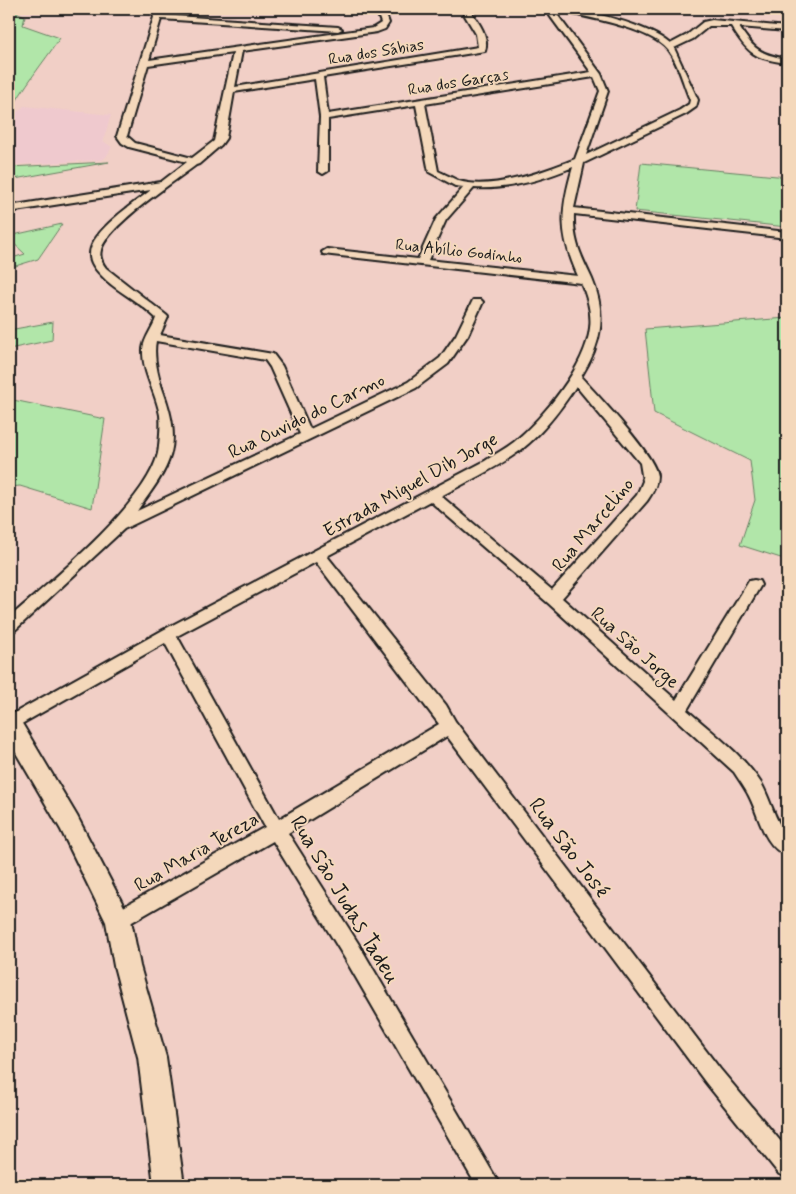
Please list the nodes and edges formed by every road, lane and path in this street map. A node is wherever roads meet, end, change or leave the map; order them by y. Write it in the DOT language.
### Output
graph roads {
  1 [pos="380,9"];
  2 [pos="465,9"];
  3 [pos="549,9"];
  4 [pos="562,9"];
  5 [pos="156,13"];
  6 [pos="733,23"];
  7 [pos="787,28"];
  8 [pos="369,31"];
  9 [pos="670,47"];
  10 [pos="238,50"];
  11 [pos="787,61"];
  12 [pos="145,63"];
  13 [pos="596,74"];
  14 [pos="319,76"];
  15 [pos="231,90"];
  16 [pos="420,102"];
  17 [pos="324,117"];
  18 [pos="587,135"];
  19 [pos="617,143"];
  20 [pos="580,160"];
  21 [pos="196,162"];
  22 [pos="323,171"];
  23 [pos="166,184"];
  24 [pos="470,186"];
  25 [pos="9,208"];
  26 [pos="569,210"];
  27 [pos="787,235"];
  28 [pos="327,252"];
  29 [pos="422,262"];
  30 [pos="587,280"];
  31 [pos="477,302"];
  32 [pos="153,336"];
  33 [pos="575,376"];
  34 [pos="307,436"];
  35 [pos="433,496"];
  36 [pos="119,526"];
  37 [pos="318,555"];
  38 [pos="754,585"];
  39 [pos="553,599"];
  40 [pos="9,627"];
  41 [pos="168,634"];
  42 [pos="678,711"];
  43 [pos="10,723"];
  44 [pos="449,726"];
  45 [pos="276,830"];
  46 [pos="787,847"];
  47 [pos="118,920"];
  48 [pos="787,1166"];
  49 [pos="169,1185"];
  50 [pos="489,1185"];
  1 -- 8 [label="street"];
  2 -- 14 [label="street, Rua dos Sábias"];
  3 -- 13 [label="street"];
  4 -- 9 [label="street"];
  5 -- 8 [label="street"];
  5 -- 12 [label="street"];
  6 -- 7 [label="street"];
  6 -- 9 [label="street"];
  6 -- 11 [label="street"];
  8 -- 10 [label="street"];
  9 -- 19 [label="street"];
  10 -- 12 [label="street"];
  10 -- 15 [label="street"];
  12 -- 21 [label="street"];
  13 -- 16 [label="street, Rua dos Garças"];
  13 -- 18 [label="street, Estrada Miguel Dib Jorge"];
  14 -- 15 [label="street, Rua dos Sábias"];
  14 -- 17 [label="street"];
  15 -- 21 [label="street"];
  16 -- 17 [label="street, Rua dos Garças"];
  16 -- 24 [label="street"];
  17 -- 22 [label="street"];
  18 -- 19 [label="street"];
  18 -- 20 [label="street, Estrada Miguel Dib Jorge"];
  19 -- 20 [label="street"];
  20 -- 24 [label="street"];
  20 -- 26 [label="street, Estrada Miguel Dib Jorge"];
  21 -- 23 [label="street"];
  23 -- 25 [label="street"];
  23 -- 32 [label="street"];
  24 -- 29 [label="street"];
  26 -- 27 [label="street"];
  26 -- 30 [label="street, Estrada Miguel Dib Jorge"];
  28 -- 29 [label="street, Rua Abílio Godinho"];
  29 -- 30 [label="street, Rua Abílio Godinho"];
  30 -- 33 [label="street, Estrada Miguel Dib Jorge"];
  31 -- 34 [label="street, Rua Ouvido do Carmo"];
  32 -- 34 [label="street"];
  32 -- 36 [label="street"];
  33 -- 35 [label="street, Estrada Miguel Dib Jorge"];
  33 -- 39 [label="street, Rua Marcelino"];
  34 -- 36 [label="street, Rua Ouvido do Carmo"];
  35 -- 37 [label="street, Estrada Miguel Dib Jorge"];
  35 -- 39 [label="street, Rua São Jorge"];
  36 -- 40 [label="street"];
  37 -- 41 [label="street, Estrada Miguel Dib Jorge"];
  37 -- 44 [label="street, Rua São José"];
  38 -- 42 [label="street"];
  39 -- 42 [label="street, Rua São Jorge"];
  41 -- 43 [label="street, Estrada Miguel Dib Jorge"];
  41 -- 45 [label="street, Rua São Judas Tadeu"];
  42 -- 46 [label="street, Rua São Jorge"];
  43 -- 47 [label="street"];
  44 -- 45 [label="street, Rua Maria Tereza"];
  44 -- 48 [label="street, Rua São José"];
  45 -- 47 [label="street, Rua Maria Tereza"];
  45 -- 50 [label="street, Rua São Judas Tadeu"];
  47 -- 49 [label="street"];
}
